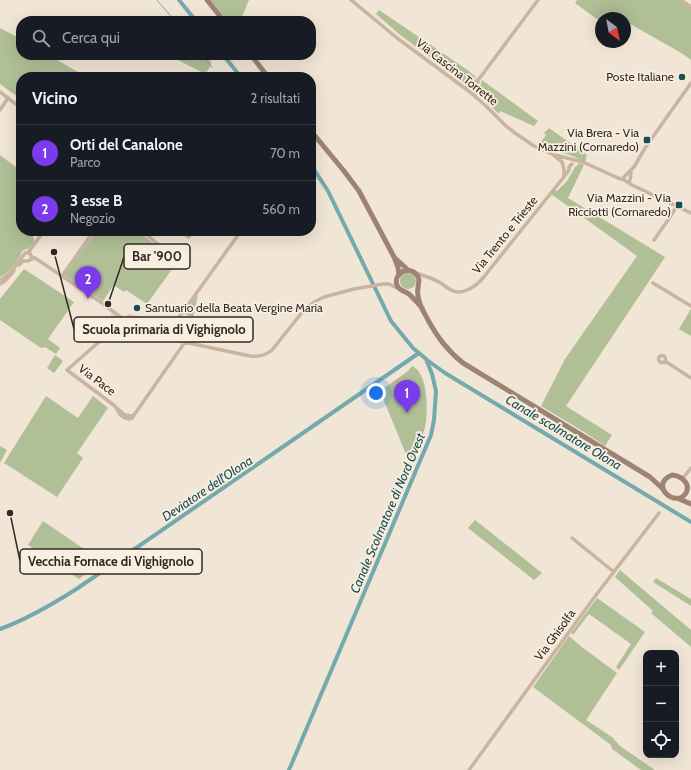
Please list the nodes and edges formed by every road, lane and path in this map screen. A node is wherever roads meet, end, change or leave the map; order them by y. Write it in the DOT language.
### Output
graph roads {
  1 [pos="207,0"];
  2 [pos="351,0"];
  3 [pos="538,0"];
  4 [pos="682,0"];
  5 [pos="691,7"];
  6 [pos="220,16"];
  7 [pos="255,60"];
  8 [pos="264,72"];
  9 [pos="479,79"];
  10 [pos="691,83"];
  11 [pos="465,88"];
  12 [pos="0,92"];
  13 [pos="475,97"];
  14 [pos="8,98"];
  15 [pos="16,104"];
  16 [pos="0,110"];
  17 [pos="316,137"];
  18 [pos="552,154"];
  19 [pos="566,158"];
  20 [pos="570,163"];
  21 [pos="563,164"];
  22 [pos="563,178"];
  23 [pos="626,179"];
  24 [pos="677,206"];
  25 [pos="691,213"];
  26 [pos="41,236"];
  27 [pos="90,236"];
  28 [pos="148,236"];
  29 [pos="237,236"];
  30 [pos="654,240"];
  31 [pos="159,245"];
  32 [pos="31,255"];
  33 [pos="23,256"];
  34 [pos="394,257"];
  35 [pos="25,260"];
  36 [pos="408,270"];
  37 [pos="416,273"];
  38 [pos="62,276"];
  39 [pos="398,276"];
  40 [pos="433,279"];
  41 [pos="0,280"];
  42 [pos="653,283"];
  43 [pos="0,284"];
  44 [pos="383,284"];
  45 [pos="418,284"];
  46 [pos="400,289"];
  47 [pos="407,292"];
  48 [pos="691,306"];
  49 [pos="422,308"];
  50 [pos="124,320"];
  51 [pos="168,334"];
  52 [pos="185,342"];
  53 [pos="665,361"];
  54 [pos="691,378"];
  55 [pos="691,468"];
  56 [pos="650,477"];
  57 [pos="666,478"];
  58 [pos="683,478"];
  59 [pos="687,486"];
  60 [pos="663,489"];
  61 [pos="691,492"];
  62 [pos="679,498"];
  63 [pos="691,504"];
  64 [pos="659,513"];
  65 [pos="572,538"];
  66 [pos="614,572"];
  67 [pos="469,770"];
  1 -- 6 [label="main road"];
  2 -- 11 [label="street, Via Cascina Torrette"];
  3 -- 9 [label="street"];
  4 -- 5 [label="street"];
  7 -- 8 [label="main road"];
  9 -- 11 [label="street"];
  9 -- 13 [label="street"];
  10 -- 23 [label="street"];
  11 -- 13 [label="street, Via Cascina Torrette"];
  12 -- 14 [label="street"];
  13 -- 18 [label="street, Via Cascina Torrette"];
  14 -- 15 [label="street"];
  14 -- 16 [label="street"];
  17 -- 34 [label="main road"];
  18 -- 19 [label="street, Via Cascina Torrette"];
  18 -- 21 [label="street, Via Cascina Torrette"];
  19 -- 20 [label="street, Via Cascina Torrette"];
  19 -- 21 [label="street"];
  20 -- 21 [label="street"];
  20 -- 22 [label="street, Via Trento e Trieste"];
  20 -- 23 [label="street"];
  21 -- 22 [label="street"];
  22 -- 40 [label="street, Via Trento e Trieste"];
  23 -- 24 [label="street"];
  24 -- 25 [label="street"];
  24 -- 30 [label="street"];
  26 -- 32 [label="street"];
  27 -- 38 [label="street"];
  28 -- 31 [label="street"];
  29 -- 51 [label="street"];
  32 -- 33 [label="street"];
  32 -- 35 [label="street"];
  32 -- 38 [label="street"];
  33 -- 35 [label="street"];
  33 -- 41 [label="street"];
  34 -- 36 [label="main road"];
  34 -- 39 [label="main road"];
  35 -- 43 [label="street"];
  36 -- 37 [label="main road"];
  36 -- 39 [label="main road"];
  37 -- 40 [label="street, Via Trento e Trieste"];
  37 -- 45 [label="main road"];
  38 -- 50 [label="street"];
  39 -- 44 [label="street"];
  39 -- 46 [label="main road"];
  40 -- 45 [label="street"];
  42 -- 48 [label="street"];
  44 -- 46 [label="street"];
  44 -- 52 [label="street"];
  45 -- 47 [label="main road"];
  45 -- 49 [label="main road"];
  46 -- 47 [label="main road"];
  47 -- 49 [label="main road"];
  49 -- 56 [label="main road"];
  50 -- 51 [label="street"];
  50 -- 52 [label="street, Via Pace"];
  51 -- 52 [label="street"];
  53 -- 54 [label="street"];
  55 -- 58 [label="street"];
  56 -- 57 [label="main road"];
  56 -- 60 [label="main road"];
  57 -- 58 [label="main road"];
  57 -- 60 [label="main road"];
  58 -- 59 [label="main road"];
  59 -- 61 [label="main road"];
  59 -- 62 [label="main road"];
  60 -- 62 [label="main road"];
  62 -- 63 [label="main road"];
  64 -- 66 [label="street, Via Ghisolfa"];
  65 -- 66 [label="street"];
  66 -- 67 [label="street, Via Ghisolfa"];
}
